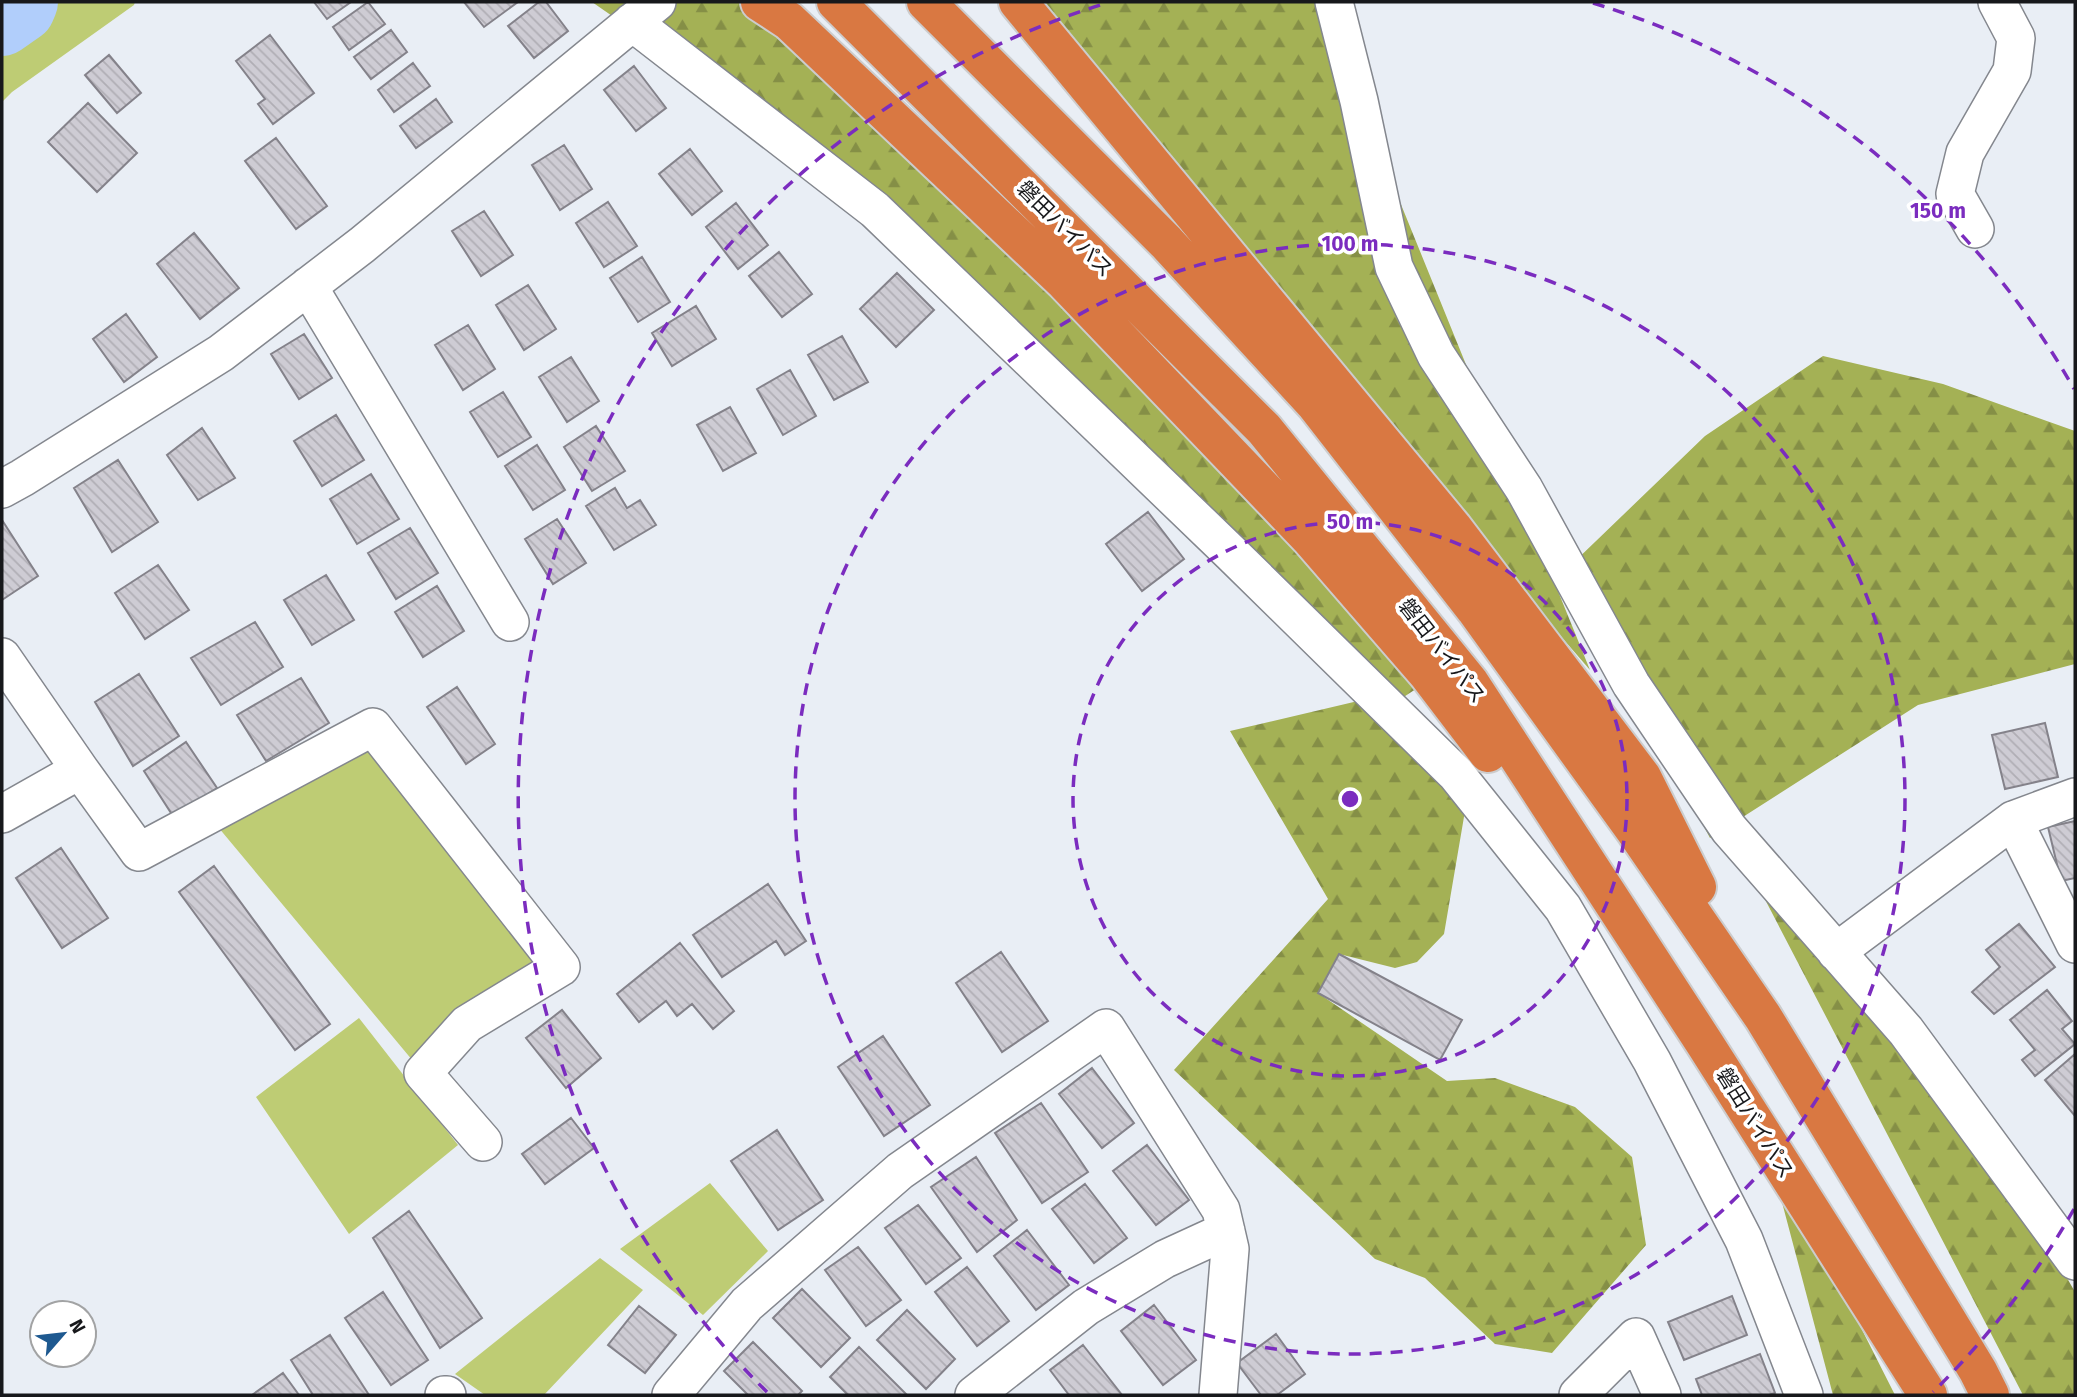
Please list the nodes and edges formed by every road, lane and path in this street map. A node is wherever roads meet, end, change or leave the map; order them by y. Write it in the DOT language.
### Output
graph roads {
  1 [pos="760,2"];
  2 [pos="836,2"];
  3 [pos="926,2"];
  4 [pos="1018,2"];
  5 [pos="1334,2"];
  6 [pos="1997,2"];
  7 [pos="645,12"];
  8 [pos="1975,229"];
  9 [pos="308,286"];
  10 [pos="2,489"];
  11 [pos="510,622"];
  12 [pos="2,657"];
  13 [pos="80,770"];
  14 [pos="2075,797"];
  15 [pos="2,814"];
  16 [pos="2013,820"];
  17 [pos="2075,944"];
  18 [pos="1836,952"];
  19 [pos="1763,1017"];
  20 [pos="1705,1044"];
  21 [pos="483,1142"];
  22 [pos="1226,1231"];
  23 [pos="2075,1261"];
  24 [pos="686,1390"];
  25 [pos="974,1395"];
  26 [pos="1219,1395"];
  27 [pos="1578,1395"];
  28 [pos="1662,1395"];
  29 [pos="1804,1395"];
  30 [pos="1928,1395"];
  31 [pos="1990,1395"];
  1 -- 20 [label="highway"];
  2 -- 20 [label="highway, 磐田バイパス"];
  3 -- 19 [label="highway"];
  4 -- 19 [label="highway"];
  5 -- 18 [label="street"];
  6 -- 8 [label="street"];
  7 -- 9 [label="street"];
  7 -- 29 [label="street"];
  9 -- 10 [label="street"];
  9 -- 11 [label="street"];
  12 -- 13 [label="street"];
  13 -- 15 [label="street"];
  13 -- 21 [label="street"];
  14 -- 16 [label="street"];
  16 -- 17 [label="street"];
  16 -- 18 [label="street"];
  18 -- 23 [label="street"];
  19 -- 31 [label="highway"];
  20 -- 30 [label="highway, 磐田バイパス"];
  22 -- 24 [label="street"];
  22 -- 25 [label="street"];
  22 -- 26 [label="street"];
  27 -- 28 [label="street"];
}
